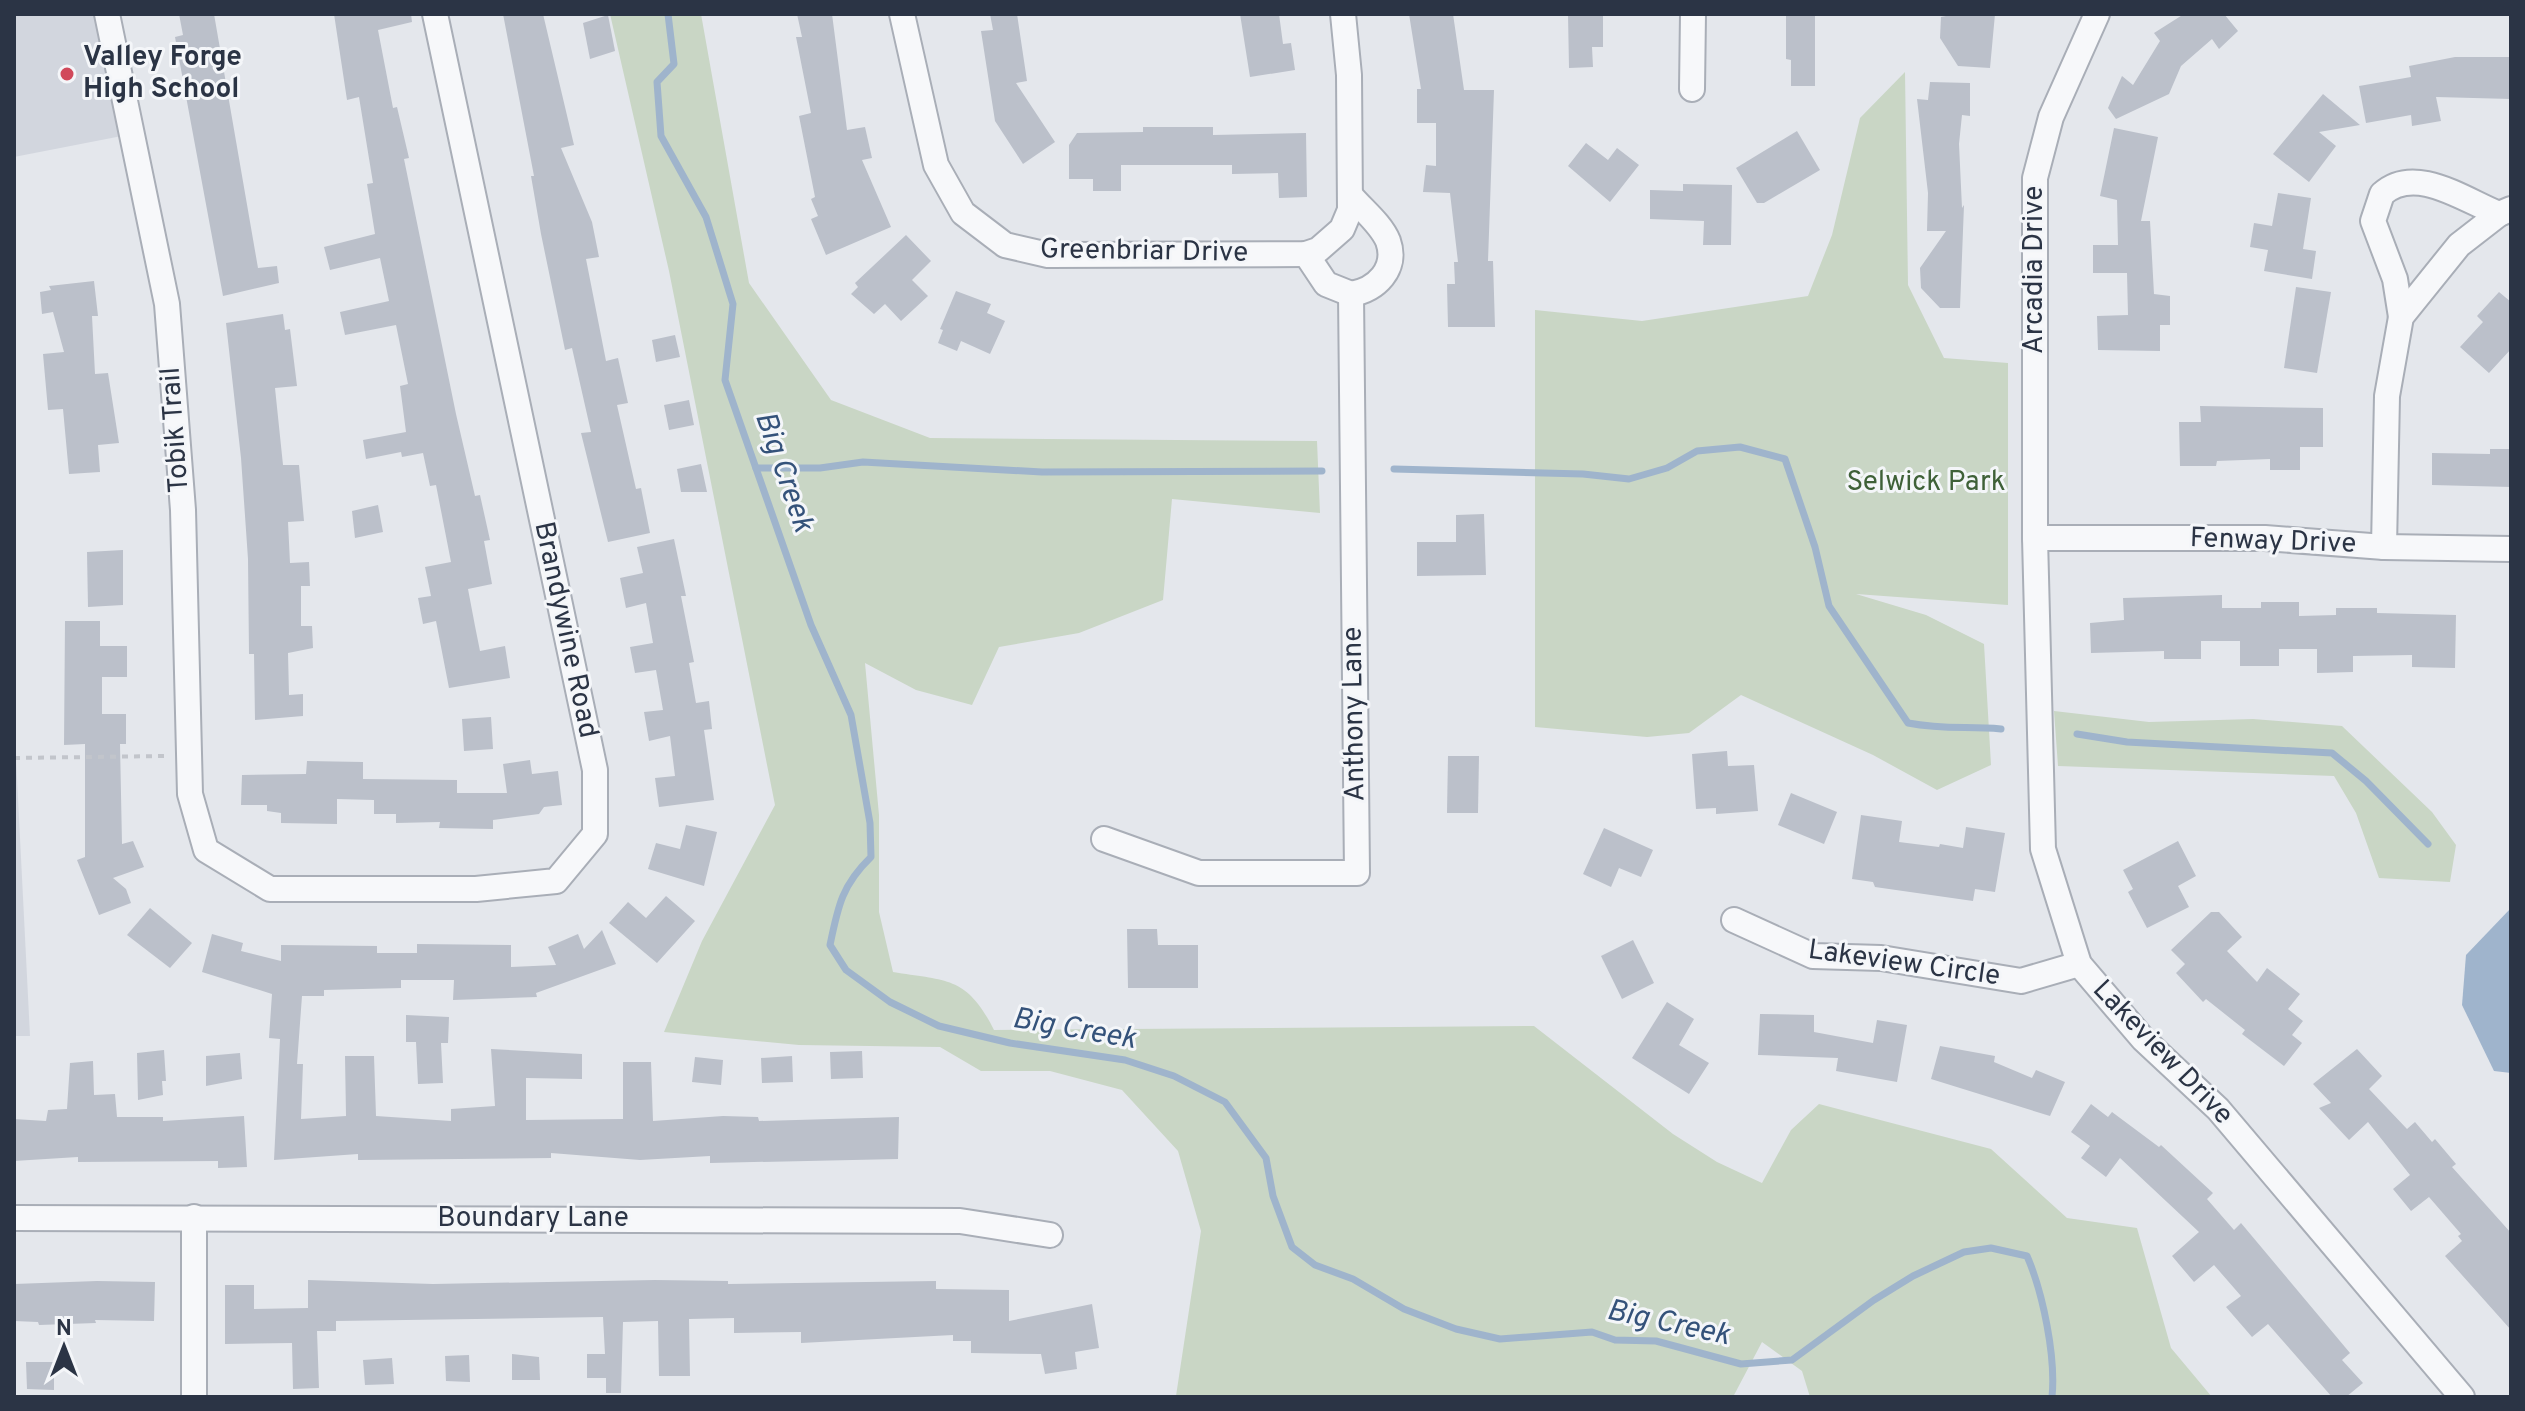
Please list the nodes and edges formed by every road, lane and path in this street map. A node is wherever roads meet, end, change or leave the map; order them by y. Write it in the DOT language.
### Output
graph roads {
  1 [pos="107,14"];
  2 [pos="435,14"];
  3 [pos="902,14"];
  4 [pos="1343,14"];
  5 [pos="1693,14"];
  6 [pos="2097,14"];
  7 [pos="1692,89"];
  8 [pos="1351,196"];
  9 [pos="2505,211"];
  10 [pos="1306,254"];
  11 [pos="1351,294"];
  12 [pos="2401,317"];
  13 [pos="2035,538"];
  14 [pos="2384,547"];
  15 [pos="2511,549"];
  16 [pos="166,756"];
  17 [pos="14,758"];
  18 [pos="1104,839"];
  19 [pos="206,850"];
  20 [pos="1734,920"];
  21 [pos="2079,964"];
  22 [pos="194,1217"];
  23 [pos="14,1218"];
  24 [pos="1050,1235"];
  25 [pos="194,1397"];
  26 [pos="2462,1397"];
  1 -- 19 [label="street, Tobik Trail"];
  2 -- 19 [label="street, Brandywine Road"];
  3 -- 10 [label="street, Greenbriar Drive"];
  4 -- 8 [label="street"];
  5 -- 7 [label="street"];
  6 -- 13 [label="street, Arcadia Drive"];
  8 -- 10 [label="street"];
  8 -- 11 [label="street"];
  9 -- 12 [label="street"];
  9 -- 12 [label="street"];
  10 -- 11 [label="street"];
  11 -- 18 [label="street, Anthony Lane"];
  12 -- 14 [label="street"];
  13 -- 14 [label="street, Fenway Drive"];
  13 -- 21 [label="street, Lakeview Drive"];
  14 -- 15 [label="street, Fenway Drive"];
  16 -- 17 [label="path"];
  20 -- 21 [label="street, Lakeview Circle"];
  21 -- 26 [label="street, Lakeview Drive"];
  22 -- 23 [label="street, Boundary Lane"];
  22 -- 24 [label="street, Boundary Lane"];
  22 -- 25 [label="street"];
}
